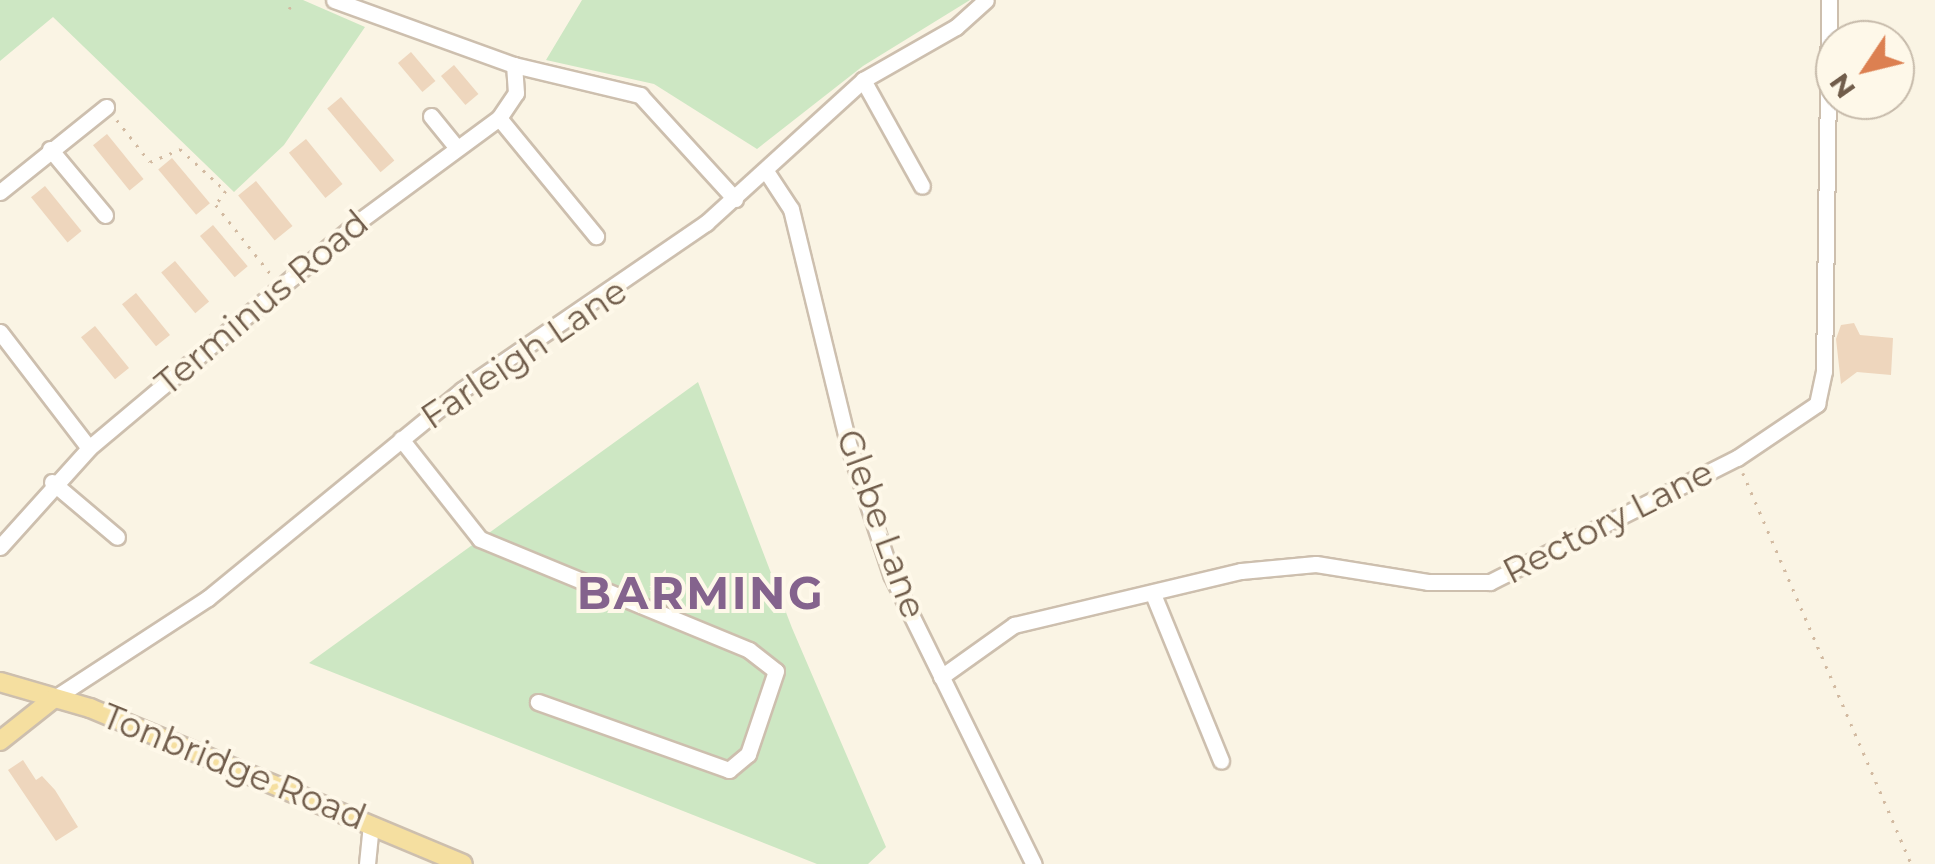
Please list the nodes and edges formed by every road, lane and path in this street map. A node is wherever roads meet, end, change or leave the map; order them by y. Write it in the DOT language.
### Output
graph roads {
  1 [pos="294,0"];
  2 [pos="334,0"];
  3 [pos="986,0"];
  4 [pos="1829,0"];
  5 [pos="290,9"];
  6 [pos="514,65"];
  7 [pos="862,80"];
  8 [pos="106,107"];
  9 [pos="430,116"];
  10 [pos="499,118"];
  11 [pos="456,147"];
  12 [pos="50,149"];
  13 [pos="766,171"];
  14 [pos="922,186"];
  15 [pos="0,192"];
  16 [pos="735,199"];
  17 [pos="106,215"];
  18 [pos="596,236"];
  19 [pos="280,286"];
  20 [pos="2,340"];
  21 [pos="400,440"];
  22 [pos="89,448"];
  23 [pos="1736,458"];
  24 [pos="52,482"];
  25 [pos="117,537"];
  26 [pos="0,547"];
  27 [pos="1153,594"];
  28 [pos="941,677"];
  29 [pos="0,682"];
  30 [pos="53,699"];
  31 [pos="538,702"];
  32 [pos="0,741"];
  33 [pos="1221,761"];
  34 [pos="372,824"];
  35 [pos="367,864"];
  36 [pos="464,864"];
  37 [pos="1034,864"];
  38 [pos="1912,864"];
  1 -- 5 [label="path"];
  2 -- 6 [label="street"];
  3 -- 7 [label="street, Farleigh Lane"];
  4 -- 23 [label="street, Rectory Lane"];
  6 -- 10 [label="street"];
  6 -- 16 [label="street"];
  7 -- 13 [label="street, Farleigh Lane"];
  7 -- 14 [label="street"];
  8 -- 12 [label="street"];
  8 -- 19 [label="path"];
  9 -- 11 [label="street"];
  10 -- 11 [label="street, Terminus Road"];
  10 -- 18 [label="street"];
  11 -- 19 [label="street, Terminus Road"];
  12 -- 15 [label="street"];
  12 -- 17 [label="street"];
  13 -- 16 [label="street, Farleigh Lane"];
  13 -- 28 [label="street, Glebe Lane"];
  16 -- 21 [label="street, Farleigh Lane"];
  19 -- 22 [label="street, Terminus Road"];
  20 -- 22 [label="street"];
  21 -- 30 [label="street, Farleigh Lane"];
  21 -- 31 [label="street"];
  22 -- 24 [label="street, Terminus Road"];
  23 -- 27 [label="street, Rectory Lane"];
  23 -- 38 [label="path"];
  24 -- 25 [label="street"];
  24 -- 26 [label="street, Terminus Road"];
  27 -- 28 [label="street, Rectory Lane"];
  27 -- 33 [label="street"];
  28 -- 37 [label="street, Glebe Lane"];
  29 -- 30 [label="main road, Tonbridge Road"];
  30 -- 32 [label="main road"];
  30 -- 34 [label="main road, Tonbridge Road"];
  34 -- 35 [label="street"];
  34 -- 36 [label="main road, Tonbridge Road"];
}
